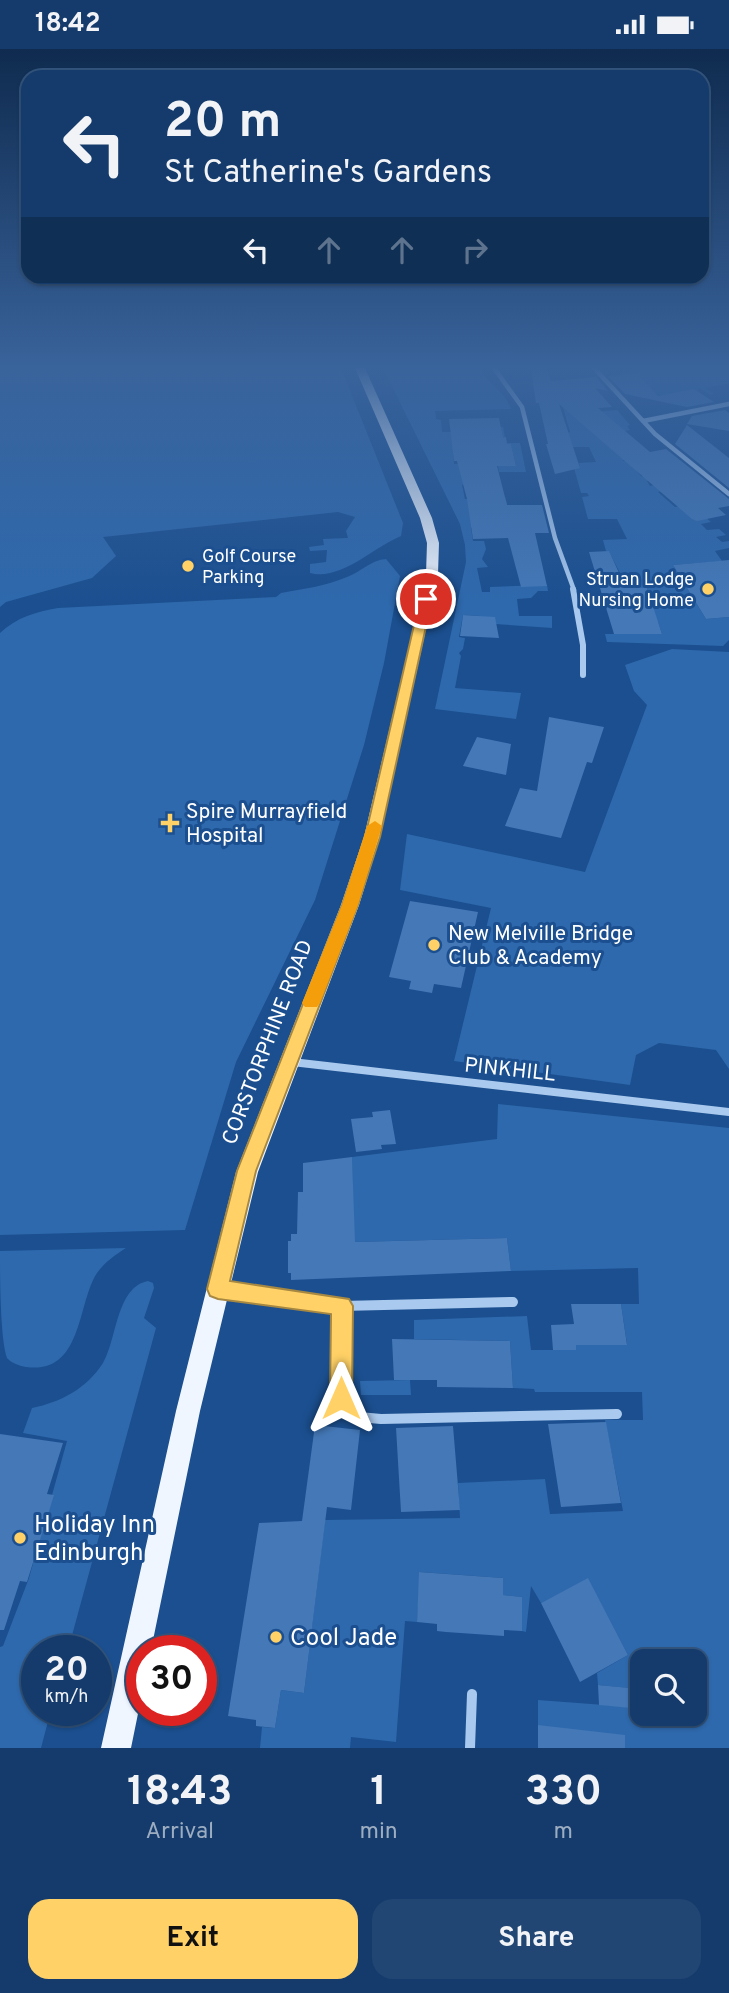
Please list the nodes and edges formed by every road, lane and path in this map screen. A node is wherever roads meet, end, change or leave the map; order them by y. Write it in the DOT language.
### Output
graph roads {
  1 [pos="395,447"];
  2 [pos="532,447"];
  3 [pos="674,447"];
  4 [pos="729,494"];
  5 [pos="583,675"];
  6 [pos="288,1061"];
  7 [pos="729,1112"];
  8 [pos="218,1289"];
  9 [pos="513,1302"];
  10 [pos="342,1306"];
  11 [pos="617,1414"];
  12 [pos="472,1693"];
  13 [pos="116,1748"];
  14 [pos="470,1748"];
  1 -- 6 [label="main road, CORSTORPHINE ROAD"];
  2 -- 5 [label="street"];
  3 -- 4 [label="street"];
  6 -- 7 [label="street, PINKHILL"];
  6 -- 8 [label="main road, CORSTORPHINE ROAD"];
  8 -- 10 [label="street"];
  8 -- 13 [label="main road, CORSTORPHINE ROAD"];
  9 -- 10 [label="street"];
  10 -- 11 [label="street"];
  12 -- 14 [label="street"];
}
